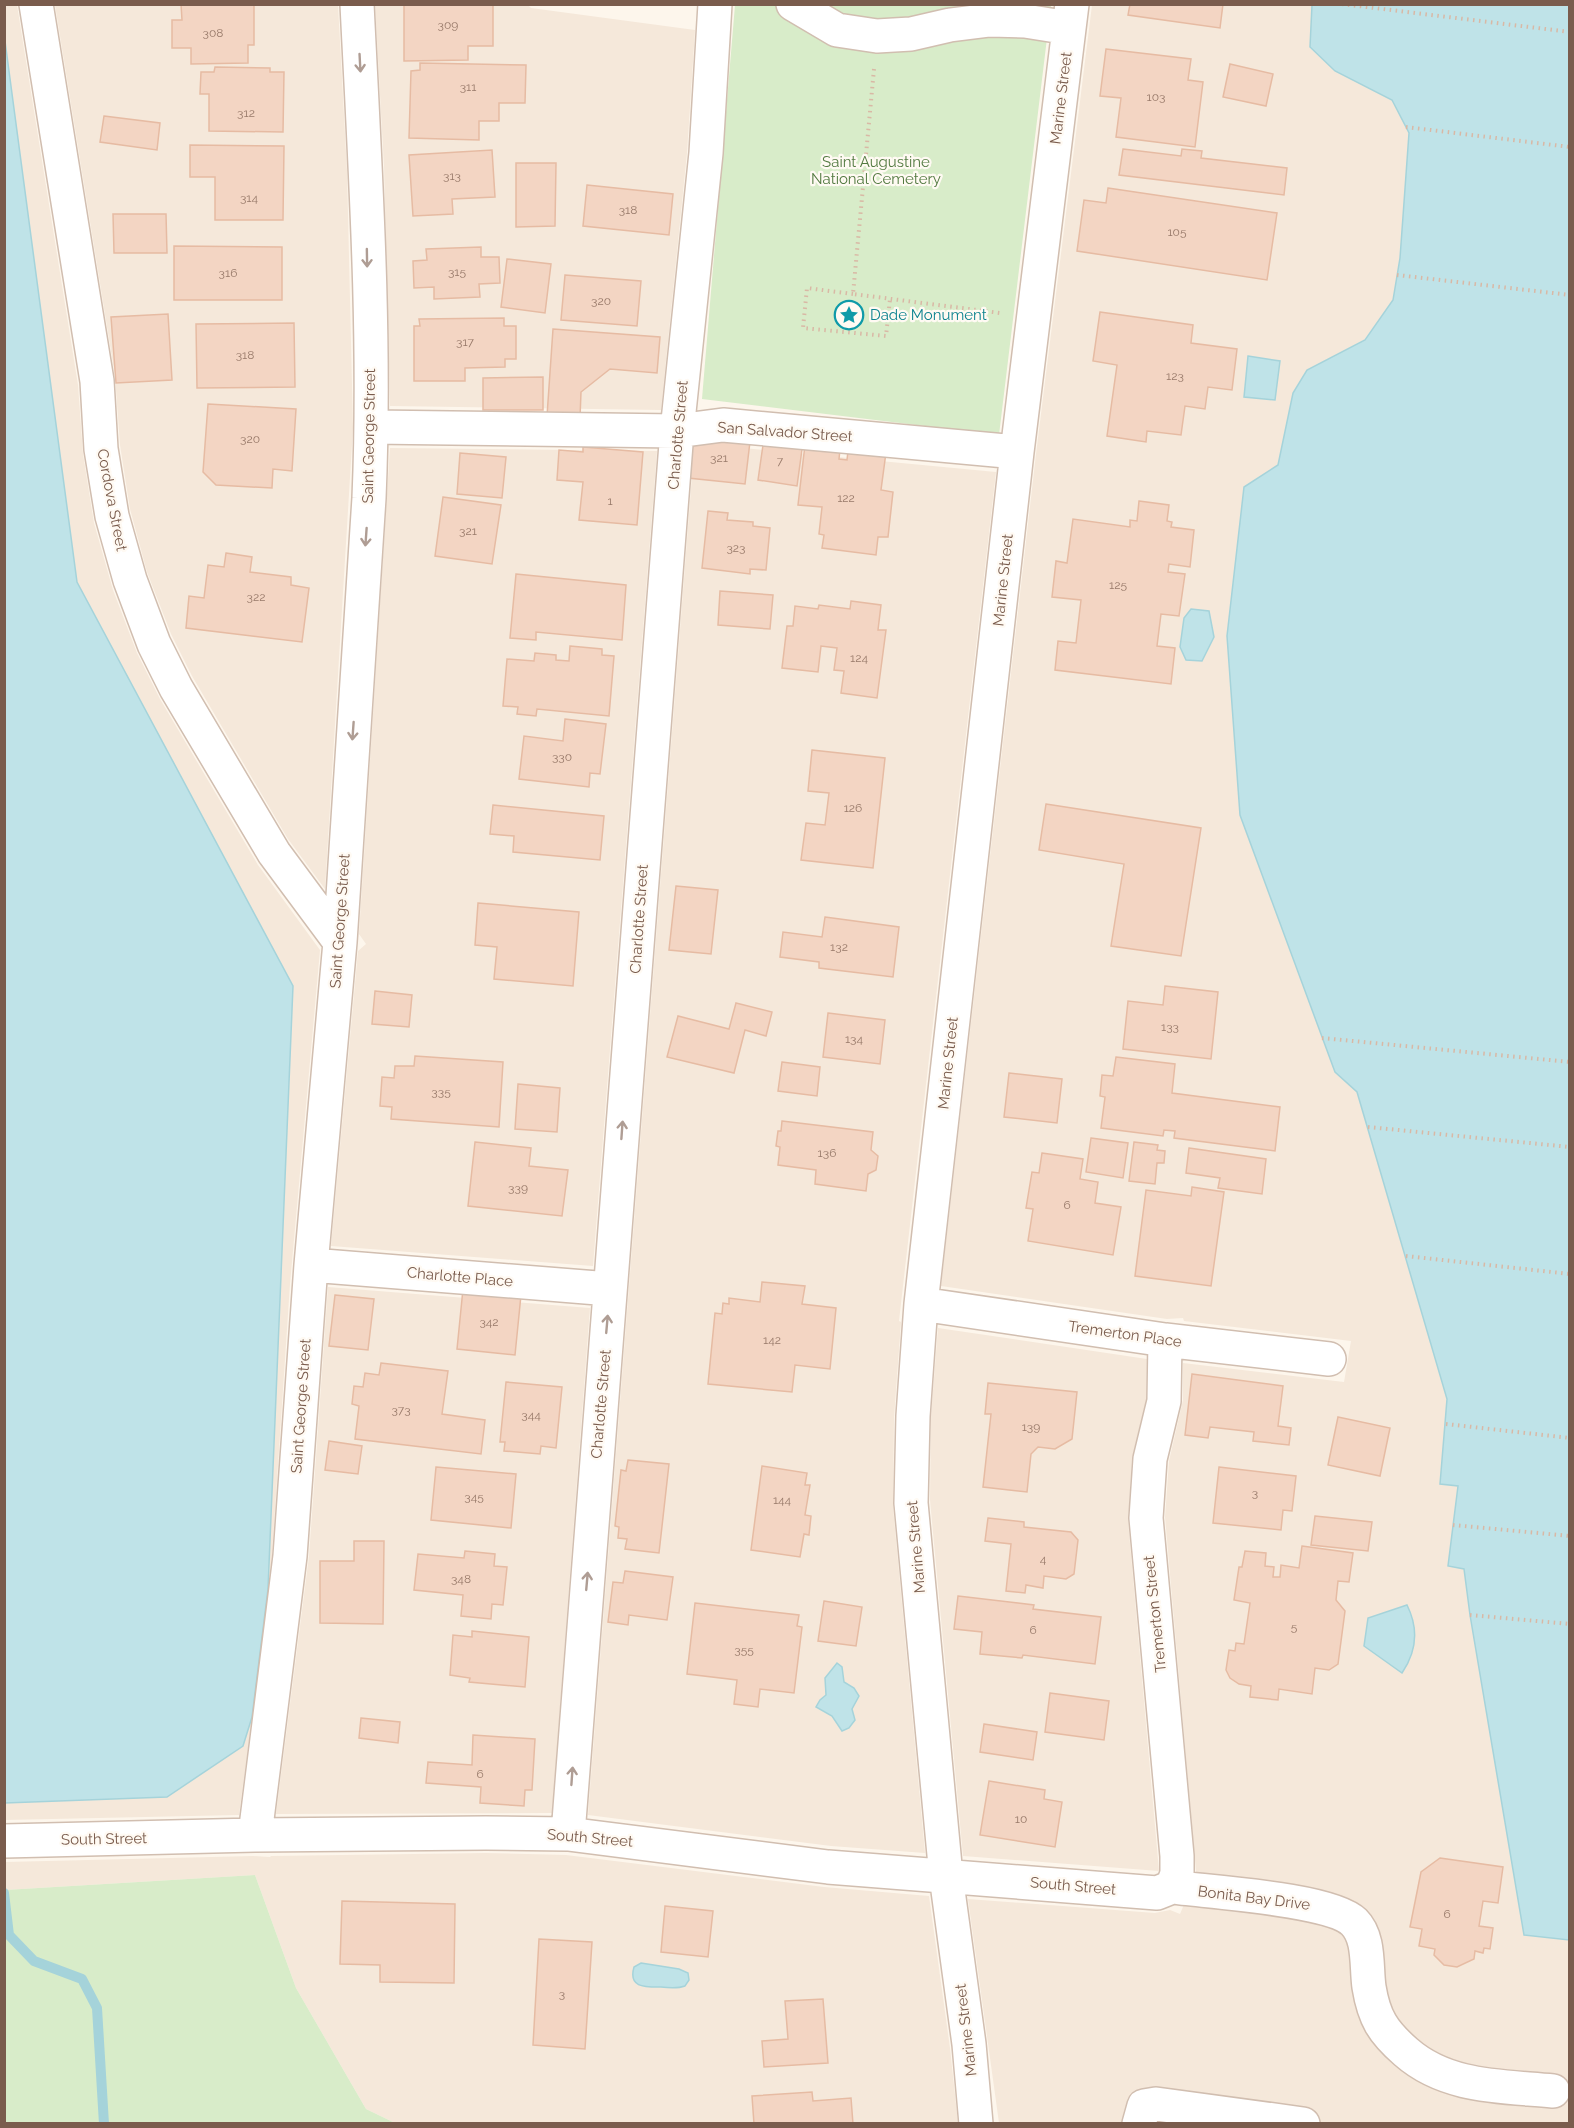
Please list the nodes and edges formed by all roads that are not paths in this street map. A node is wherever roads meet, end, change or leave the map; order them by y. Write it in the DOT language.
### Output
graph roads {
  1 [pos="36,4"];
  2 [pos="357,4"];
  3 [pos="715,4"];
  4 [pos="793,4"];
  5 [pos="1071,16"];
  6 [pos="372,427"];
  7 [pos="677,431"];
  8 [pos="1017,452"];
  9 [pos="340,942"];
  10 [pos="311,1265"];
  11 [pos="610,1289"];
  12 [pos="921,1304"];
  13 [pos="1165,1340"];
  14 [pos="1329,1359"];
  15 [pos="568,1834"];
  16 [pos="255,1835"];
  17 [pos="9,1841"];
  18 [pos="946,1876"];
  19 [pos="1172,1887"];
  20 [pos="1553,2091"];
  21 [pos="976,2124"];
  22 [pos="1138,2124"];
  23 [pos="1303,2124"];
  1 -- 9 [label="street, Cordova Street"];
  2 -- 6 [label="street, Saint George Street, one-way"];
  3 -- 7 [label="street, Charlotte Street"];
  4 -- 5 [label="street"];
  5 -- 8 [label="street, Marine Street"];
  6 -- 7 [label="street, San Salvador Street"];
  6 -- 9 [label="street, Saint George Street, one-way"];
  7 -- 8 [label="street, San Salvador Street"];
  11 -- 7 [label="street, Charlotte Street, one-way"];
  8 -- 12 [label="street, Marine Street"];
  9 -- 10 [label="street, Saint George Street"];
  10 -- 11 [label="street, Charlotte Place"];
  10 -- 16 [label="street, Saint George Street"];
  15 -- 11 [label="street, Charlotte Street, one-way"];
  12 -- 13 [label="street, Tremerton Place"];
  12 -- 18 [label="street, Marine Street"];
  13 -- 14 [label="street, Tremerton Place"];
  13 -- 19 [label="street, Tremerton Street"];
  15 -- 16 [label="street, South Street"];
  15 -- 18 [label="street, South Street"];
  16 -- 17 [label="street, South Street"];
  18 -- 19 [label="street, South Street"];
  18 -- 21 [label="street, Marine Street"];
  19 -- 20 [label="street, Bonita Bay Drive"];
  22 -- 23 [label="street"];
}
